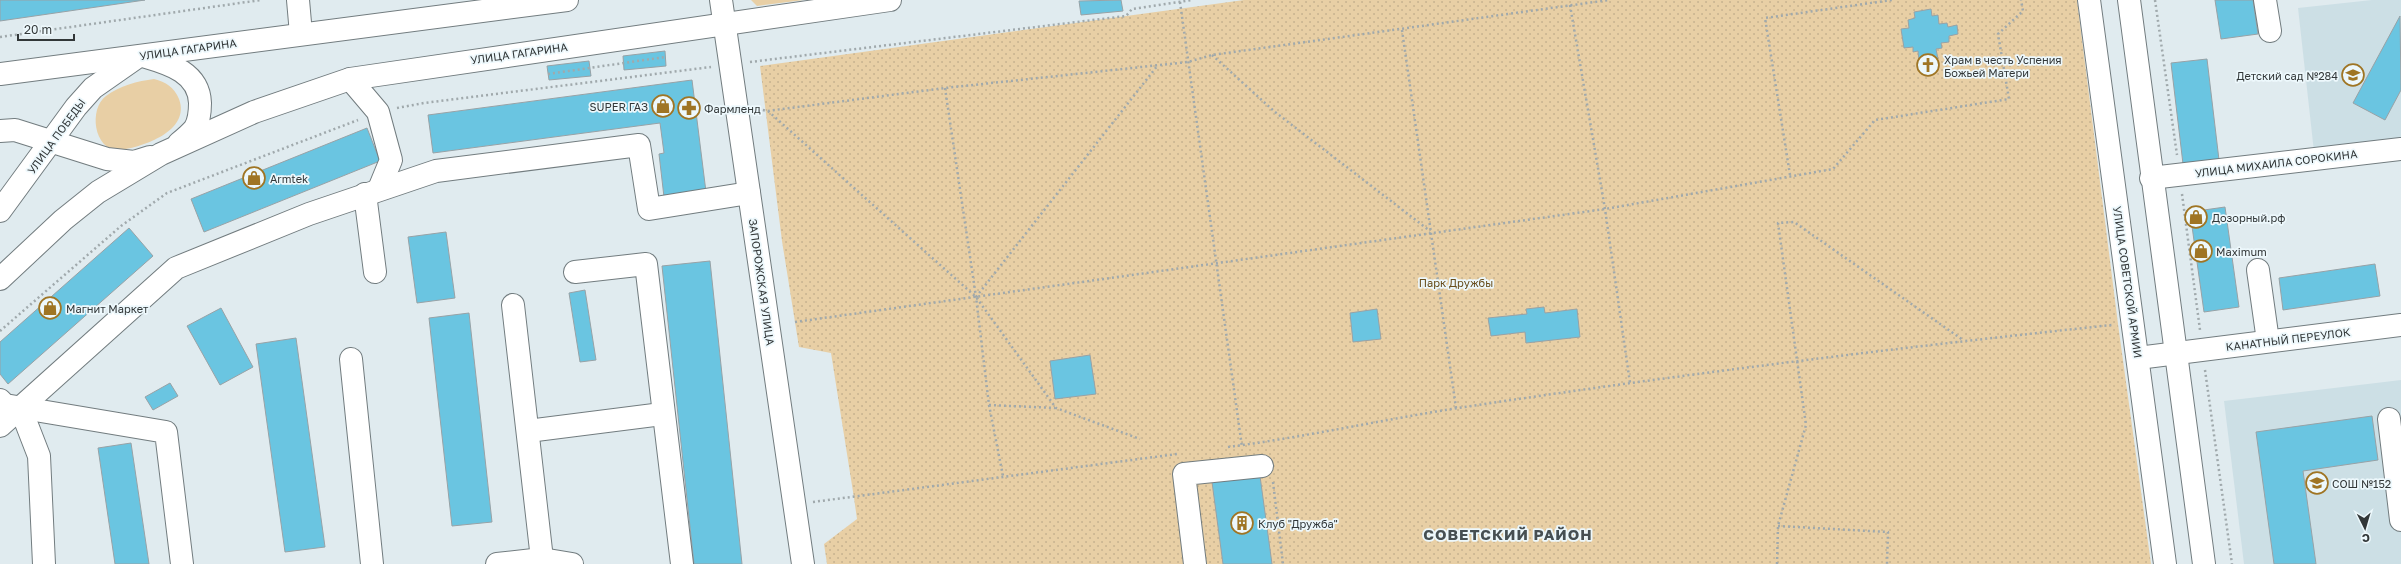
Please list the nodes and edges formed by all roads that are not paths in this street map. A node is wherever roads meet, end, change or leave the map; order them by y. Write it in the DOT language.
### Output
graph roads {
  1 [pos="298,0"];
  2 [pos="567,0"];
  3 [pos="721,0"];
  4 [pos="890,0"];
  5 [pos="2089,0"];
  6 [pos="2128,0"];
  7 [pos="2265,0"];
  8 [pos="724,24"];
  9 [pos="2270,31"];
  10 [pos="301,34"];
  11 [pos="140,56"];
  12 [pos="0,74"];
  13 [pos="350,80"];
  14 [pos="0,131"];
  15 [pos="53,141"];
  16 [pos="2401,148"];
  17 [pos="168,150"];
  18 [pos="2151,178"];
  19 [pos="372,191"];
  20 [pos="749,193"];
  21 [pos="0,211"];
  22 [pos="2258,270"];
  23 [pos="375,272"];
  24 [pos="575,272"];
  25 [pos="0,279"];
  26 [pos="513,305"];
  27 [pos="2401,325"];
  28 [pos="2268,341"];
  29 [pos="2175,352"];
  30 [pos="2138,358"];
  31 [pos="351,359"];
  32 [pos="10,404"];
  33 [pos="662,414"];
  34 [pos="2389,419"];
  35 [pos="0,426"];
  36 [pos="528,431"];
  37 [pos="1262,466"];
  38 [pos="2401,520"];
  39 [pos="542,559"];
  40 [pos="44,564"];
  41 [pos="182,564"];
  42 [pos="372,564"];
  43 [pos="497,564"];
  44 [pos="572,564"];
  45 [pos="682,564"];
  46 [pos="803,564"];
  47 [pos="1195,564"];
  48 [pos="2165,564"];
  49 [pos="2204,564"];
  1 -- 10 [label="main road"];
  2 -- 10 [label="main road, УЛИЦА ГАГАРИНА"];
  3 -- 8 [label="main road, ЗАПОРОЖСКАЯ УЛИЦА"];
  4 -- 8 [label="main road, УЛИЦА ГАГАРИНА"];
  5 -- 30 [label="main road, УЛИЦА СОВЕТСКОЙ АРМИИ"];
  6 -- 18 [label="main road"];
  7 -- 9 [label="main road"];
  8 -- 13 [label="main road, УЛИЦА ГАГАРИНА"];
  8 -- 20 [label="main road, ЗАПОРОЖСКАЯ УЛИЦА"];
  10 -- 11 [label="main road, УЛИЦА ГАГАРИНА"];
  11 -- 12 [label="main road, УЛИЦА ГАГАРИНА"];
  11 -- 15 [label="main road, УЛИЦА ПОБЕДЫ"];
  11 -- 17 [label="main road"];
  13 -- 17 [label="main road, УЛИЦА ГАГАРИНА"];
  13 -- 19 [label="main road"];
  14 -- 15 [label="main road"];
  15 -- 17 [label="main road"];
  15 -- 21 [label="main road, УЛИЦА ПОБЕДЫ"];
  16 -- 18 [label="main road, УЛИЦА МИХАИЛА СОРОКИНА"];
  17 -- 25 [label="main road"];
  18 -- 29 [label="main road"];
  19 -- 20 [label="main road"];
  19 -- 23 [label="main road"];
  19 -- 32 [label="main road"];
  20 -- 46 [label="main road, ЗАПОРОЖСКАЯ УЛИЦА"];
  22 -- 28 [label="main road"];
  24 -- 33 [label="main road"];
  26 -- 36 [label="main road"];
  27 -- 28 [label="main road, КАНАТНЫЙ ПЕРЕУЛОК"];
  28 -- 29 [label="main road, КАНАТНЫЙ ПЕРЕУЛОК"];
  29 -- 30 [label="main road, КАНАТНЫЙ ПЕРЕУЛОК"];
  29 -- 49 [label="main road"];
  30 -- 48 [label="main road, УЛИЦА СОВЕТСКОЙ АРМИИ"];
  31 -- 42 [label="main road"];
  32 -- 35 [label="main road"];
  32 -- 40 [label="main road"];
  32 -- 41 [label="main road"];
  33 -- 36 [label="main road"];
  33 -- 45 [label="main road"];
  34 -- 38 [label="main road"];
  36 -- 39 [label="main road"];
  37 -- 47 [label="main road"];
  39 -- 43 [label="main road"];
  39 -- 44 [label="main road"];
}
